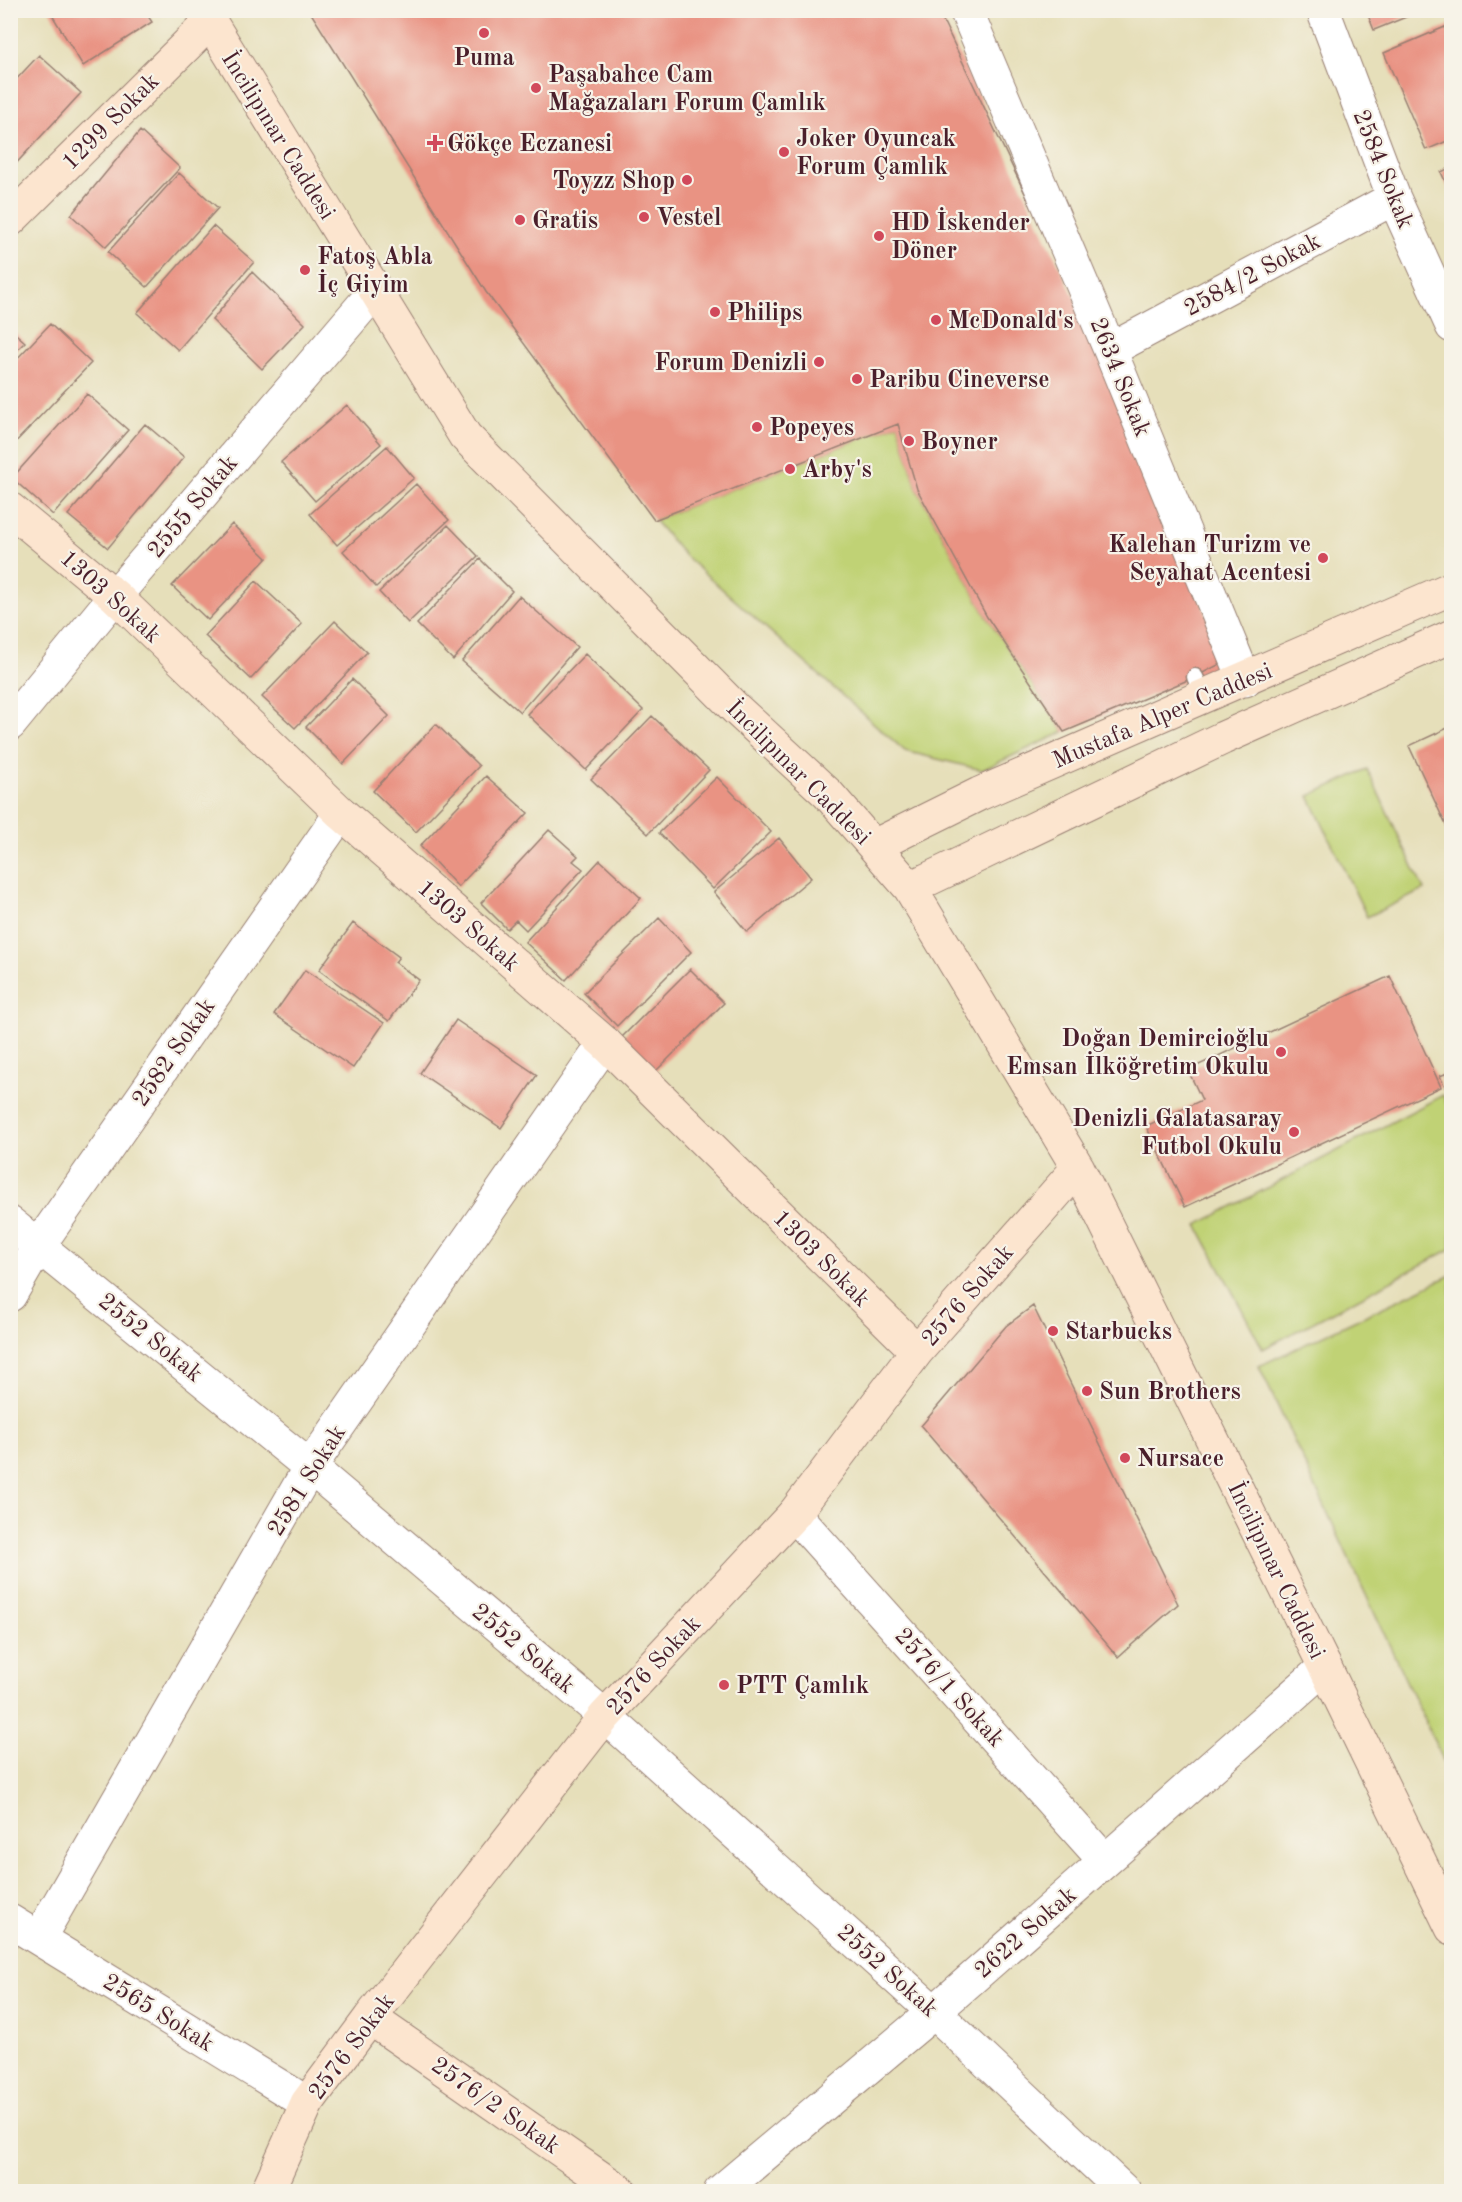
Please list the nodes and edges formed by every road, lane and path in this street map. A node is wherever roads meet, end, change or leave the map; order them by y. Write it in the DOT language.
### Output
graph roads {
  1 [pos="966,10"];
  2 [pos="1323,10"];
  3 [pos="206,16"];
  4 [pos="1394,198"];
  5 [pos="10,220"];
  6 [pos="376,290"];
  7 [pos="1452,326"];
  8 [pos="1110,350"];
  9 [pos="10,509"];
  10 [pos="1452,588"];
  11 [pos="115,596"];
  12 [pos="1452,636"];
  13 [pos="1245,680"];
  14 [pos="10,724"];
  15 [pos="340,813"];
  16 [pos="874,846"];
  17 [pos="910,888"];
  18 [pos="605,1043"];
  19 [pos="1078,1168"];
  20 [pos="10,1223"];
  21 [pos="39,1245"];
  22 [pos="10,1295"];
  23 [pos="917,1351"];
  24 [pos="310,1467"];
  25 [pos="794,1514"];
  26 [pos="1325,1667"];
  27 [pos="605,1716"];
  28 [pos="1105,1861"];
  29 [pos="10,1921"];
  30 [pos="1452,1928"];
  31 [pos="39,1938"];
  32 [pos="934,2012"];
  33 [pos="370,2018"];
  34 [pos="307,2103"];
  35 [pos="267,2192"];
  36 [pos="621,2192"];
  37 [pos="720,2192"];
  38 [pos="1125,2192"];
  1 -- 8 [label="street, 2634 Sokak"];
  2 -- 4 [label="street, 2584 Sokak"];
  3 -- 5 [label="main road, 1299 Sokak"];
  3 -- 6 [label="main road, İncilipınar Caddesi"];
  4 -- 7 [label="street, 2584 Sokak"];
  4 -- 8 [label="street, 2584/2 Sokak"];
  6 -- 11 [label="street, 2555 Sokak"];
  6 -- 16 [label="main road, İncilipınar Caddesi"];
  8 -- 13 [label="street, 2634 Sokak"];
  9 -- 11 [label="main road, 1303 Sokak"];
  10 -- 13 [label="main road, Mustafa Alper Caddesi"];
  11 -- 14 [label="street, 2555 Sokak"];
  11 -- 15 [label="main road, 1303 Sokak"];
  12 -- 17 [label="main road, Mustafa Alper Caddesi"];
  13 -- 16 [label="main road, Mustafa Alper Caddesi"];
  15 -- 18 [label="main road, 1303 Sokak"];
  15 -- 21 [label="street, 2582 Sokak"];
  16 -- 17 [label="main road, İncilipınar Caddesi"];
  17 -- 19 [label="main road, İncilipınar Caddesi"];
  18 -- 23 [label="main road, 1303 Sokak"];
  18 -- 24 [label="street, 2581 Sokak"];
  19 -- 23 [label="main road, 2576 Sokak"];
  19 -- 26 [label="main road, İncilipınar Caddesi"];
  20 -- 21 [label="street, 2552 Sokak"];
  21 -- 22 [label="street, 2582 Sokak"];
  21 -- 24 [label="street, 2552 Sokak"];
  23 -- 25 [label="main road, 2576 Sokak"];
  24 -- 27 [label="street, 2552 Sokak"];
  24 -- 31 [label="street, 2581 Sokak"];
  25 -- 27 [label="main road, 2576 Sokak"];
  25 -- 28 [label="street, 2576/1 Sokak"];
  26 -- 28 [label="street, 2622 Sokak"];
  26 -- 30 [label="main road, İncilipınar Caddesi"];
  27 -- 32 [label="street, 2552 Sokak"];
  27 -- 33 [label="main road, 2576 Sokak"];
  28 -- 32 [label="street, 2622 Sokak"];
  29 -- 31 [label="street, 2565 Sokak"];
  31 -- 34 [label="street, 2565 Sokak"];
  32 -- 37 [label="street, 2622 Sokak"];
  32 -- 38 [label="street, 2552 Sokak"];
  33 -- 34 [label="main road, 2576 Sokak"];
  33 -- 36 [label="main road, 2576/2 Sokak"];
  34 -- 35 [label="main road, 2576 Sokak"];
}
